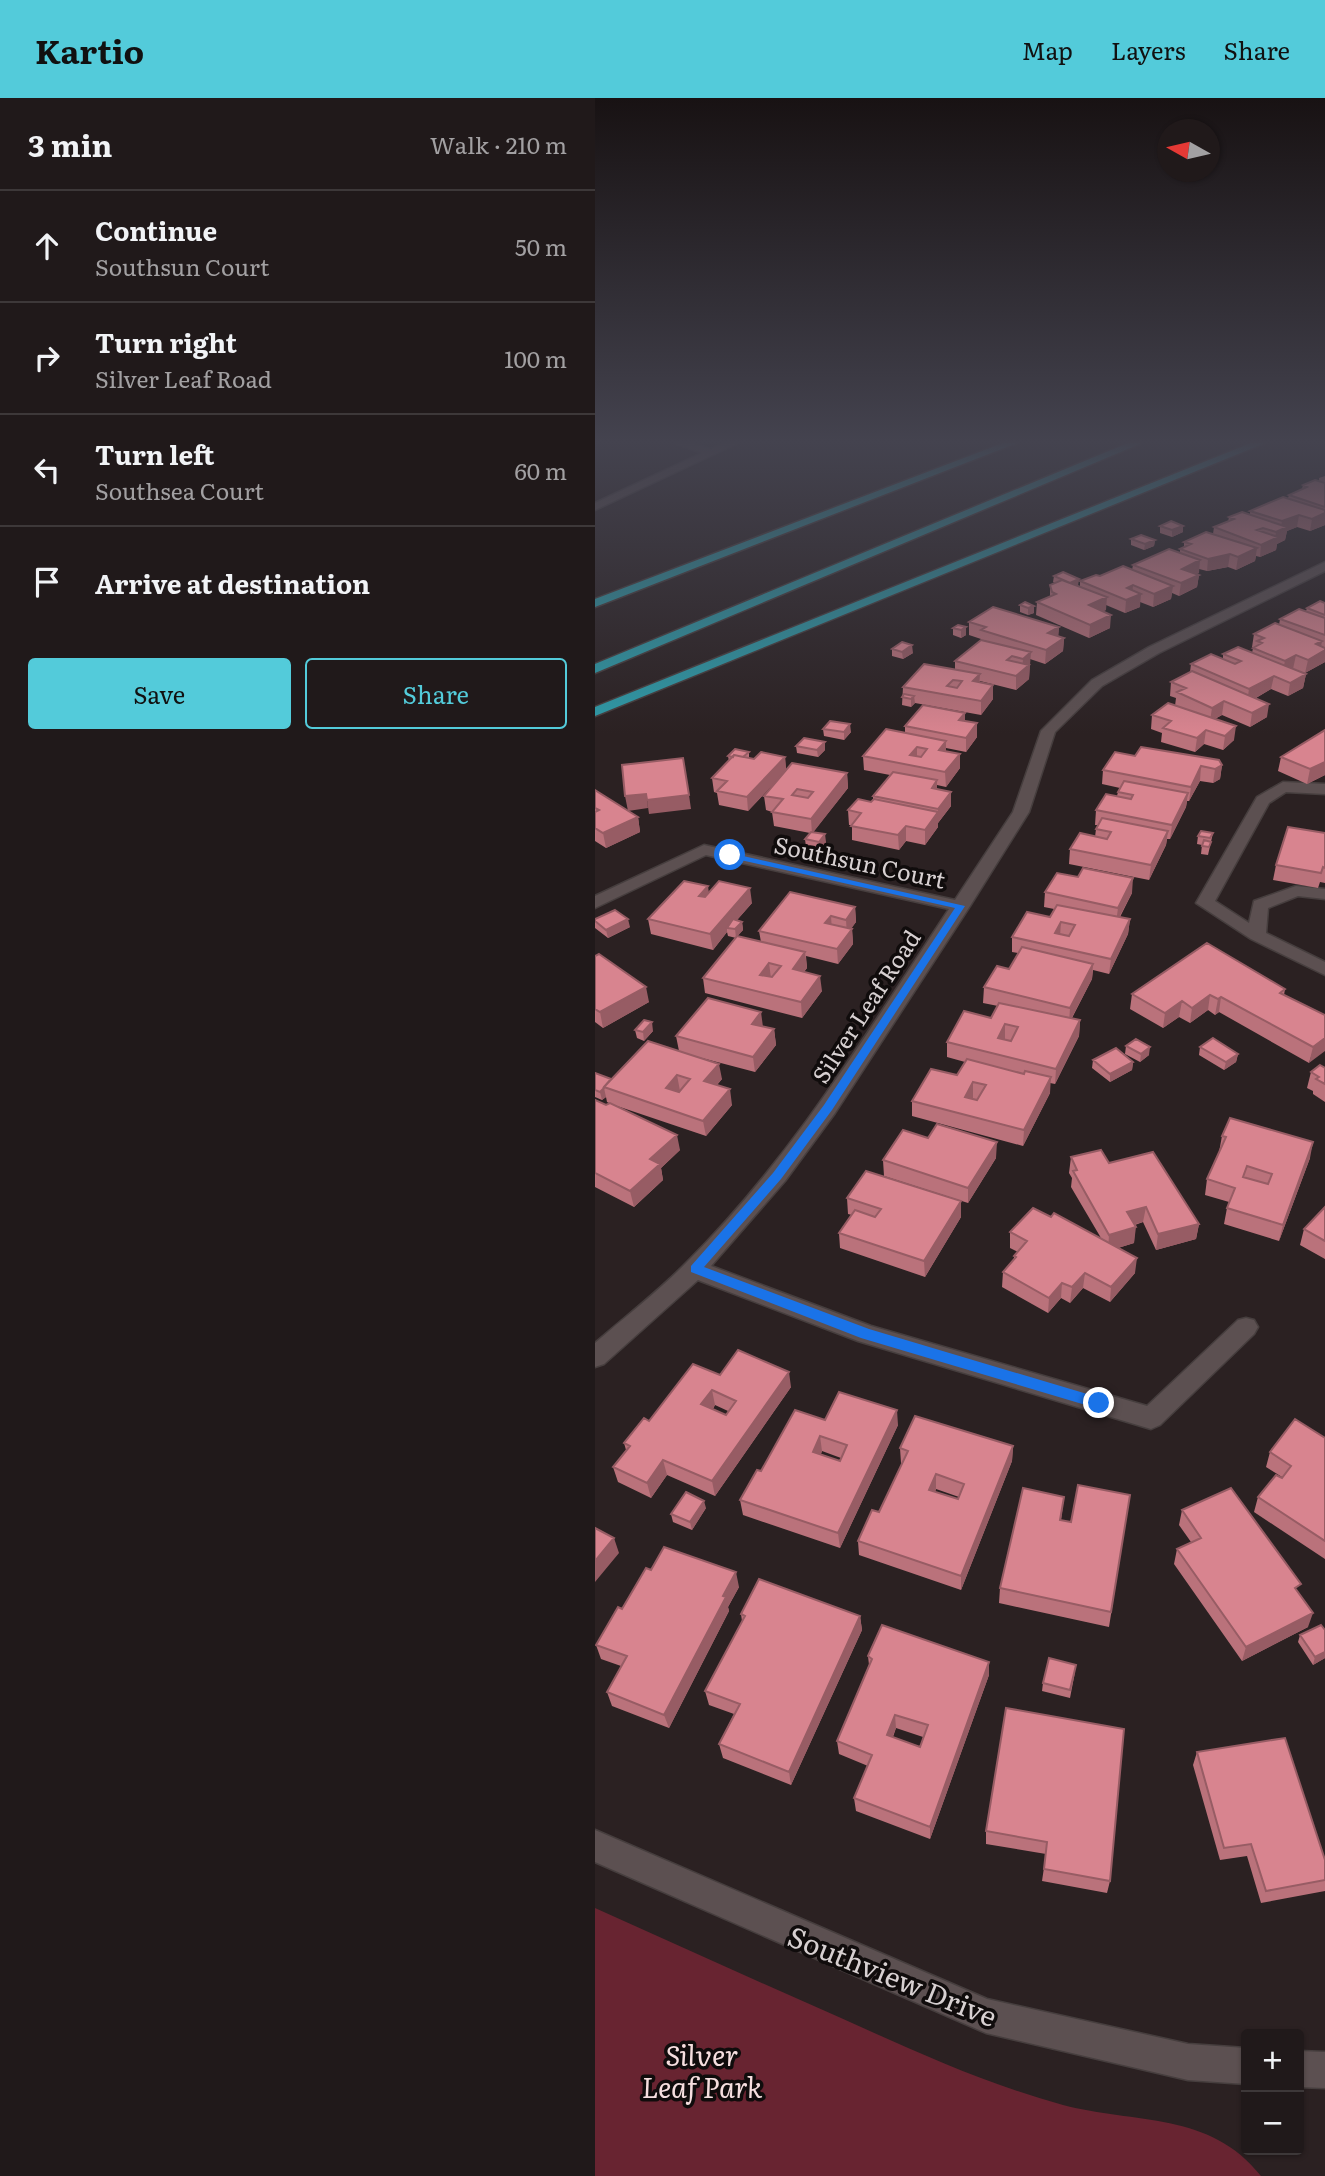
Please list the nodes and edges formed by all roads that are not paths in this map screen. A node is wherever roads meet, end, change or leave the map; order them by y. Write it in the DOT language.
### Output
graph roads {
  1 [pos="760,540"];
  2 [pos="904,540"];
  3 [pos="1020,540"];
  4 [pos="1325,566"];
  5 [pos="595,603"];
  6 [pos="595,669"];
  7 [pos="595,712"];
  8 [pos="1325,789"];
  9 [pos="1325,894"];
  10 [pos="595,903"];
  11 [pos="961,906"];
  12 [pos="1257,935"];
  13 [pos="1325,969"];
  14 [pos="695,1269"];
  15 [pos="1246,1328"];
  16 [pos="595,1357"];
  17 [pos="595,1846"];
  18 [pos="1241,2066"];
  19 [pos="1304,2069"];
  20 [pos="1325,2070"];
  1 -- 5 [label="highway"];
  2 -- 6 [label="highway"];
  3 -- 7 [label="highway"];
  4 -- 11 [label="street, Silver Leaf Road"];
  8 -- 12 [label="street"];
  9 -- 12 [label="street"];
  10 -- 11 [label="street, Southsun Court"];
  11 -- 14 [label="street, Silver Leaf Road"];
  12 -- 13 [label="street"];
  14 -- 15 [label="street"];
  14 -- 16 [label="street, Silver Leaf Road"];
  17 -- 18 [label="street, Southview Drive"];
  19 -- 20 [label="street"];
}
